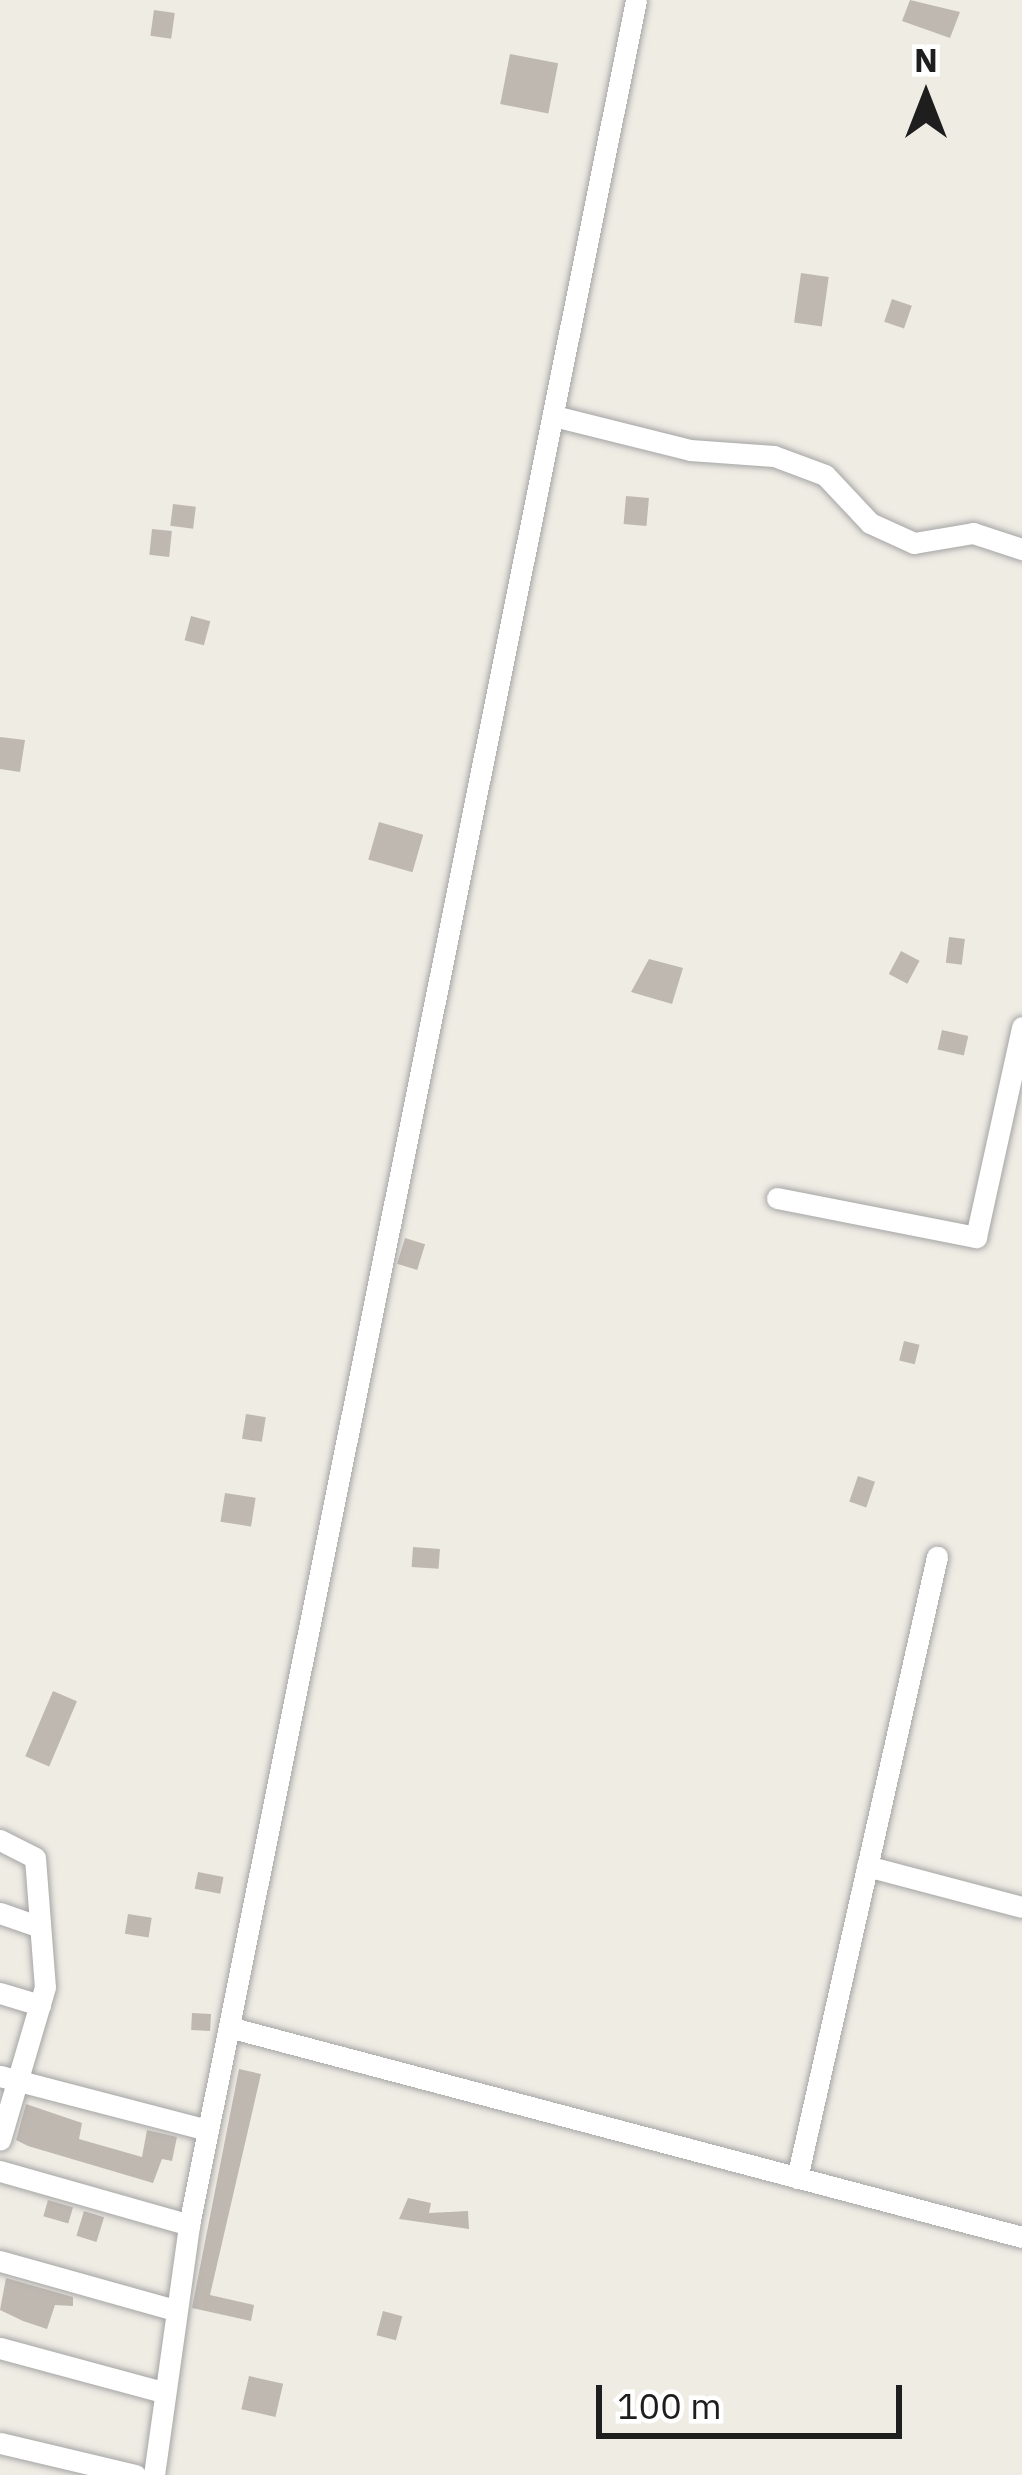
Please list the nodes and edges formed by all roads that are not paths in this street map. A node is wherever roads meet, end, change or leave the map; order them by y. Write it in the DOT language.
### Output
graph roads {
  1 [pos="636,0"];
  2 [pos="554,416"];
  3 [pos="1022,549"];
  4 [pos="1022,1028"];
  5 [pos="777,1198"];
  6 [pos="937,1558"];
  7 [pos="0,1840"];
  8 [pos="867,1866"];
  9 [pos="1022,1907"];
  10 [pos="0,1913"];
  11 [pos="40,1927"];
  12 [pos="0,1993"];
  13 [pos="40,2005"];
  14 [pos="236,2029"];
  15 [pos="9,2078"];
  16 [pos="208,2130"];
  17 [pos="0,2140"];
  18 [pos="0,2171"];
  19 [pos="797,2178"];
  20 [pos="189,2225"];
  21 [pos="1022,2237"];
  22 [pos="0,2261"];
  23 [pos="174,2310"];
  24 [pos="0,2348"];
  25 [pos="164,2392"];
  26 [pos="0,2443"];
  27 [pos="135,2475"];
  28 [pos="154,2475"];
  1 -- 2 [label="street"];
  2 -- 3 [label="street"];
  2 -- 14 [label="street"];
  4 -- 5 [label="street"];
  6 -- 8 [label="street"];
  7 -- 11 [label="street"];
  8 -- 9 [label="street"];
  8 -- 19 [label="street"];
  10 -- 11 [label="street"];
  11 -- 13 [label="street"];
  12 -- 13 [label="street"];
  13 -- 15 [label="street"];
  14 -- 16 [label="street"];
  14 -- 19 [label="street"];
  15 -- 16 [label="street"];
  15 -- 17 [label="street"];
  16 -- 20 [label="street"];
  18 -- 20 [label="street"];
  19 -- 21 [label="street"];
  20 -- 23 [label="street"];
  22 -- 23 [label="street"];
  23 -- 25 [label="street"];
  24 -- 25 [label="street"];
  25 -- 28 [label="street"];
  26 -- 27 [label="street"];
}
